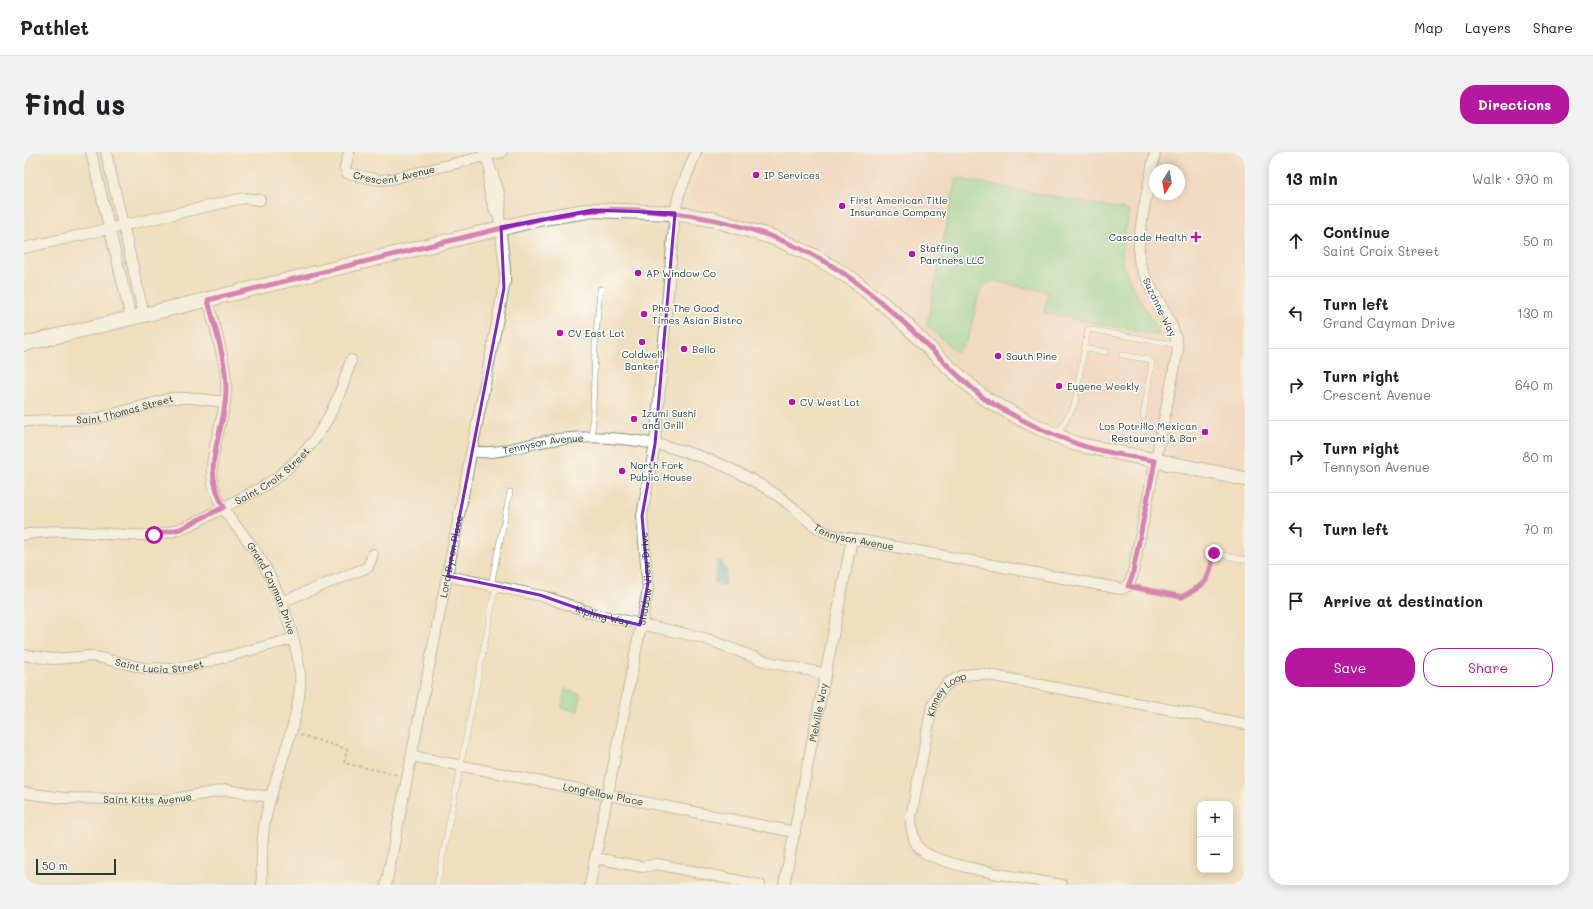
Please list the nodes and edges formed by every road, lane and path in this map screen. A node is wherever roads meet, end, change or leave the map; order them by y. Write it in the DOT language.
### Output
graph roads {
  1 [pos="91,152"];
  2 [pos="106,152"];
  3 [pos="348,152"];
  4 [pos="502,152"];
  5 [pos="696,152"];
  6 [pos="1155,152"];
  7 [pos="486,154"];
  8 [pos="260,200"];
  9 [pos="675,213"];
  10 [pos="500,222"];
  11 [pos="123,224"];
  12 [pos="109,227"];
  13 [pos="24,248"];
  14 [pos="133,269"];
  15 [pos="120,272"];
  16 [pos="600,289"];
  17 [pos="208,300"];
  18 [pos="137,317"];
  19 [pos="24,344"];
  20 [pos="1177,345"];
  21 [pos="1084,348"];
  22 [pos="1106,352"];
  23 [pos="1121,354"];
  24 [pos="351,360"];
  25 [pos="225,402"];
  26 [pos="1143,416"];
  27 [pos="24,421"];
  28 [pos="1056,435"];
  29 [pos="592,438"];
  30 [pos="655,444"];
  31 [pos="472,451"];
  32 [pos="1155,461"];
  33 [pos="1245,479"];
  34 [pos="510,492"];
  35 [pos="224,507"];
  36 [pos="24,535"];
  37 [pos="852,539"];
  38 [pos="373,554"];
  39 [pos="1245,560"];
  40 [pos="448,576"];
  41 [pos="494,586"];
  42 [pos="1128,586"];
  43 [pos="281,602"];
  44 [pos="640,625"];
  45 [pos="292,639"];
  46 [pos="24,655"];
  47 [pos="826,674"];
  48 [pos="1245,724"];
  49 [pos="290,732"];
  50 [pos="412,756"];
  51 [pos="461,766"];
  52 [pos="408,777"];
  53 [pos="24,793"];
  54 [pos="608,795"];
  55 [pos="271,797"];
  56 [pos="795,832"];
  57 [pos="595,858"];
  58 [pos="262,885"];
  59 [pos="386,885"];
  60 [pos="437,885"];
  61 [pos="590,885"];
  62 [pos="760,885"];
  63 [pos="784,885"];
  64 [pos="1062,885"];
  1 -- 12 [label="street"];
  2 -- 11 [label="street"];
  3 -- 7 [label="street, Crescent Avenue"];
  4 -- 7 [label="street, Crescent Avenue"];
  5 -- 9 [label="street, Shadow View Drive"];
  6 -- 20 [label="street, Suzanne Way"];
  7 -- 10 [label="street"];
  8 -- 11 [label="street"];
  9 -- 10 [label="street"];
  9 -- 28 [label="street"];
  9 -- 30 [label="street, Shadow View Drive"];
  10 -- 17 [label="street"];
  10 -- 31 [label="street, Lord Byron Place"];
  11 -- 12 [label="street"];
  11 -- 14 [label="street"];
  12 -- 13 [label="street"];
  12 -- 15 [label="street"];
  14 -- 15 [label="lane"];
  14 -- 18 [label="street"];
  15 -- 18 [label="street"];
  16 -- 29 [label="lane"];
  17 -- 18 [label="street"];
  17 -- 25 [label="street, Grand Cayman Drive"];
  18 -- 19 [label="street"];
  20 -- 21 [label="lane"];
  20 -- 32 [label="street, Suzanne Way"];
  21 -- 22 [label="lane"];
  21 -- 28 [label="lane"];
  23 -- 26 [label="lane"];
  24 -- 35 [label="street, Saint Croix Street"];
  25 -- 27 [label="street, Saint Thomas Street"];
  25 -- 35 [label="street, Grand Cayman Drive"];
  28 -- 32 [label="street"];
  29 -- 30 [label="street, Tennyson Avenue"];
  29 -- 31 [label="street, Tennyson Avenue"];
  30 -- 37 [label="street, Tennyson Avenue"];
  30 -- 44 [label="street, Shadow View Drive"];
  31 -- 40 [label="street, Lord Byron Place"];
  32 -- 33 [label="street"];
  32 -- 42 [label="street"];
  34 -- 41 [label="lane"];
  35 -- 36 [label="street, Saint Croix Street"];
  35 -- 43 [label="street, Grand Cayman Drive"];
  37 -- 42 [label="street, Tennyson Avenue"];
  37 -- 47 [label="street, Melville Way"];
  38 -- 43 [label="street"];
  39 -- 42 [label="lane"];
  40 -- 41 [label="street, Kipling Way"];
  40 -- 50 [label="street, Lord Byron Place"];
  41 -- 44 [label="street, Kipling Way"];
  41 -- 51 [label="lane"];
  43 -- 45 [label="street, Grand Cayman Drive"];
  44 -- 47 [label="street, Kipling Way"];
  44 -- 54 [label="street, Shadow View Drive"];
  45 -- 46 [label="street, Saint Lucia Street"];
  45 -- 49 [label="street, Grand Cayman Drive"];
  47 -- 56 [label="street, Melville Way"];
  48 -- 64 [label="street, Kinney Loop"];
  49 -- 52 [label="path"];
  49 -- 55 [label="street, Grand Cayman Drive"];
  50 -- 51 [label="street, Longfellow Place"];
  50 -- 52 [label="street, Lord Byron Place"];
  51 -- 54 [label="street, Longfellow Place"];
  51 -- 60 [label="lane"];
  52 -- 59 [label="street, Lord Byron Place"];
  53 -- 55 [label="street, Saint Kitts Avenue"];
  54 -- 56 [label="street, Longfellow Place"];
  54 -- 57 [label="street, Shadow View Drive"];
  55 -- 58 [label="street, Grand Cayman Drive"];
  56 -- 63 [label="street, Melville Way"];
  57 -- 61 [label="street, Shadow View Drive"];
  57 -- 62 [label="street"];
}
